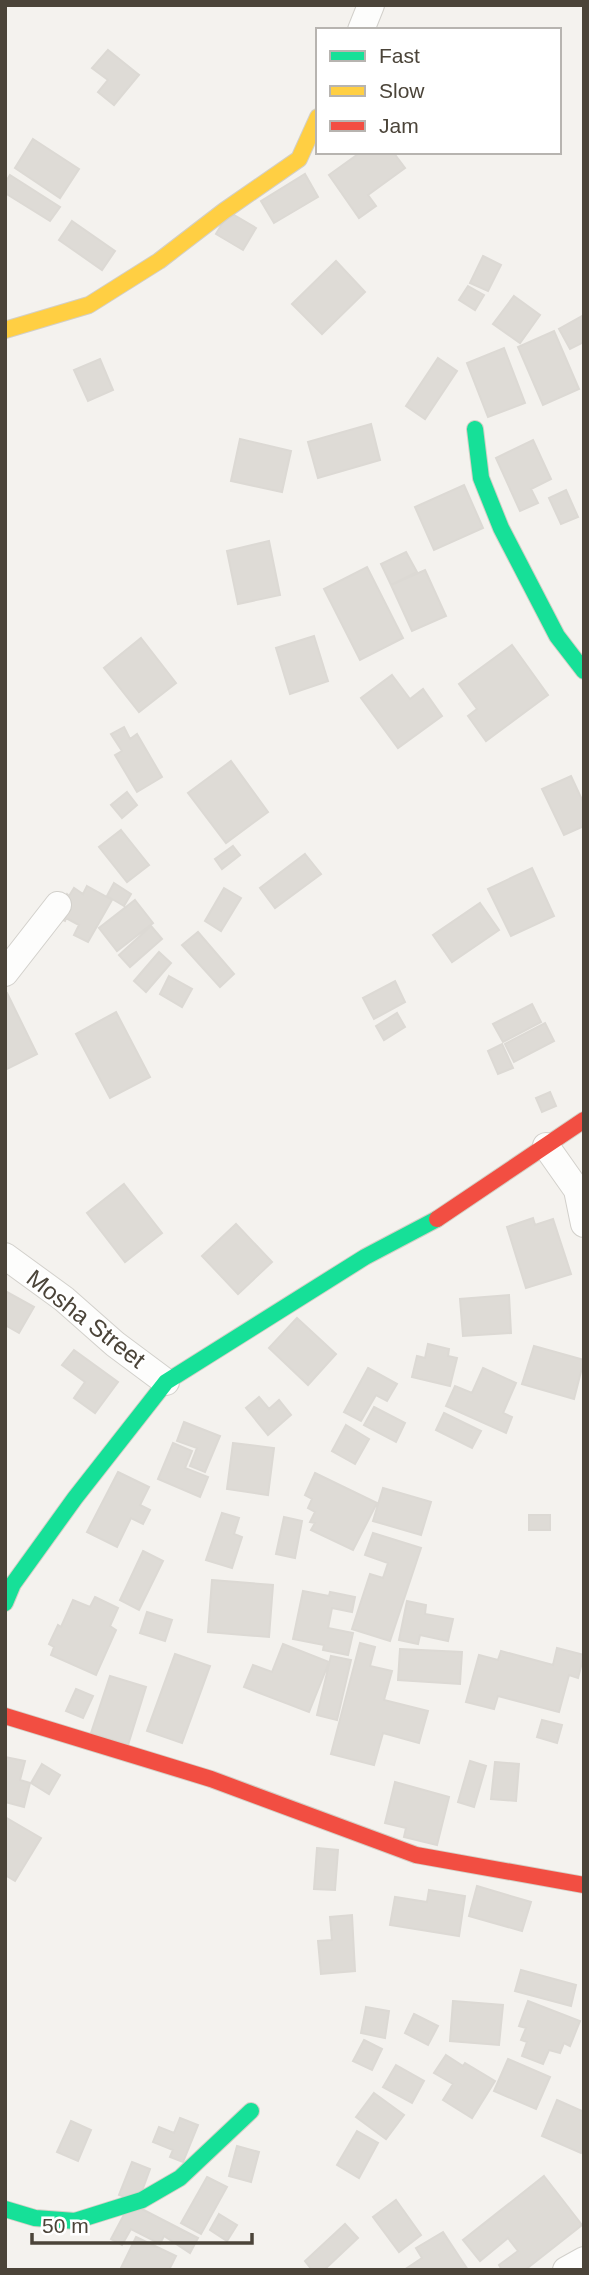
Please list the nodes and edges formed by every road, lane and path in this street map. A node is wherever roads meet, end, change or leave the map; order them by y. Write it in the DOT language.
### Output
graph roads {
  1 [pos="371,5"];
  2 [pos="362,28"];
  3 [pos="316,122"];
  4 [pos="5,330"];
  5 [pos="475,429"];
  6 [pos="584,671"];
  7 [pos="58,905"];
  8 [pos="5,973"];
  9 [pos="584,1120"];
  10 [pos="546,1146"];
  11 [pos="584,1224"];
  12 [pos="5,1256"];
  13 [pos="166,1382"];
  14 [pos="5,1603"];
  15 [pos="5,1716"];
  16 [pos="584,1885"];
  17 [pos="251,2111"];
  18 [pos="5,2209"];
  19 [pos="584,2260"];
  20 [pos="566,2270"];
  1 -- 2 [label="street"];
  3 -- 4 [label="street"];
  5 -- 6 [label="street"];
  7 -- 8 [label="street"];
  9 -- 10 [label="street"];
  10 -- 11 [label="street"];
  10 -- 13 [label="street"];
  12 -- 13 [label="street, Mosha Street"];
  13 -- 14 [label="street"];
  15 -- 16 [label="street"];
  17 -- 18 [label="street"];
  19 -- 20 [label="street"];
}
